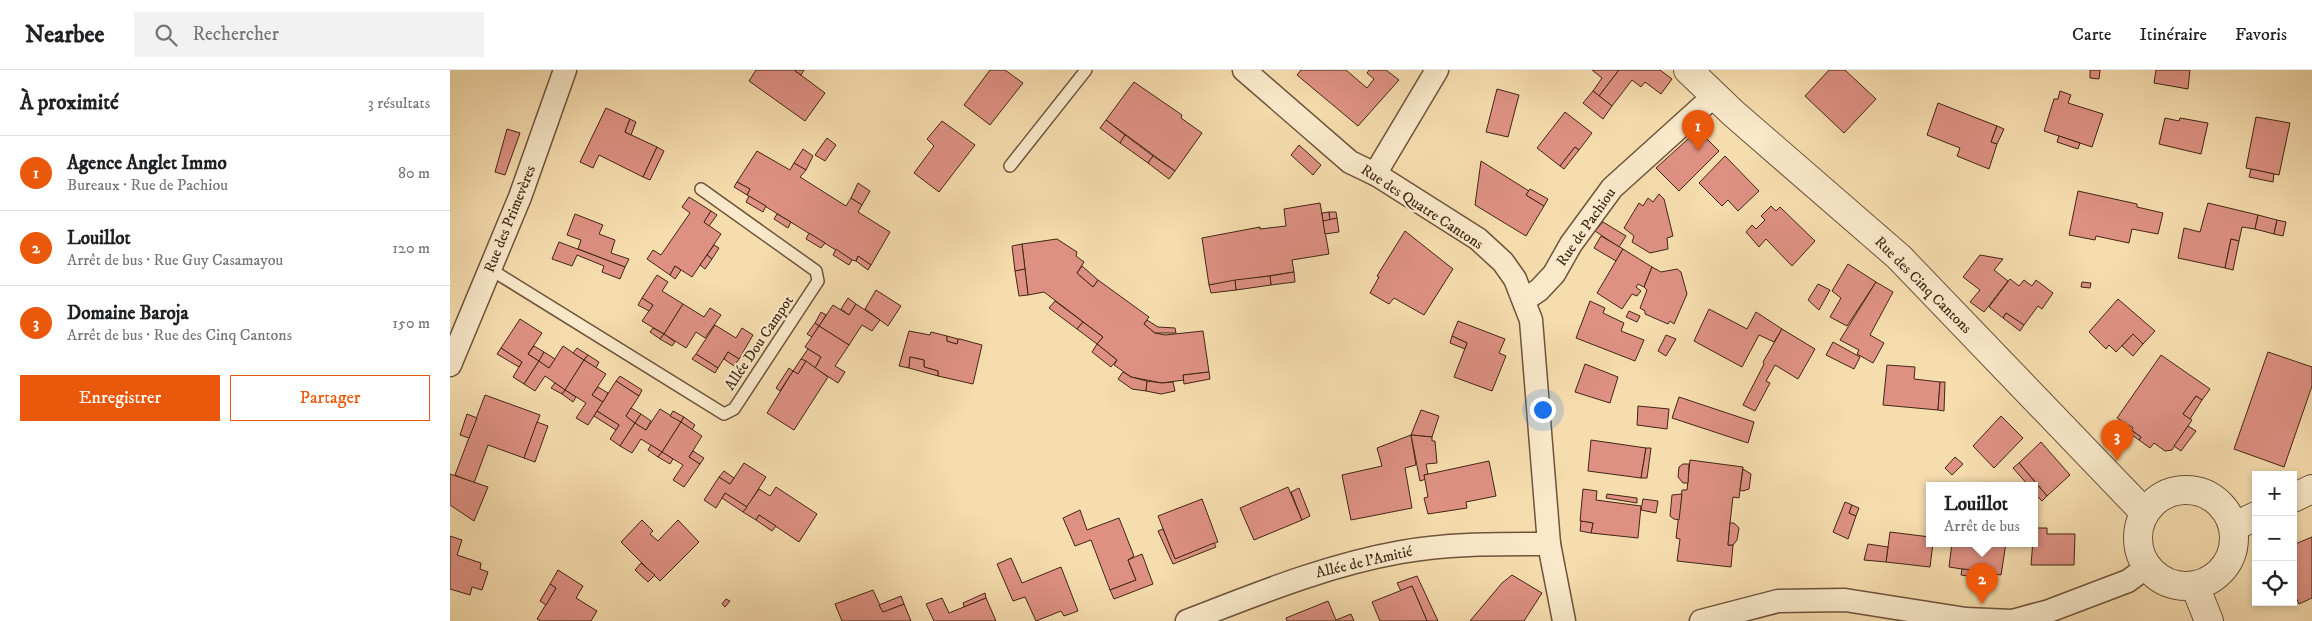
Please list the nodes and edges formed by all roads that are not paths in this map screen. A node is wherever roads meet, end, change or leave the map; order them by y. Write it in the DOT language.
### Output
graph roads {
  1 [pos="565,70"];
  2 [pos="1086,70"];
  3 [pos="1244,70"];
  4 [pos="1438,70"];
  5 [pos="1701,78"];
  6 [pos="1010,166"];
  7 [pos="1377,175"];
  8 [pos="701,189"];
  9 [pos="490,269"];
  10 [pos="1524,300"];
  11 [pos="450,366"];
  12 [pos="2312,489"];
  13 [pos="2297,496"];
  14 [pos="2145,513"];
  15 [pos="2244,522"];
  16 [pos="1549,544"];
  17 [pos="2147,568"];
  18 [pos="2195,586"];
  19 [pos="1187,621"];
  20 [pos="1564,621"];
  21 [pos="1701,621"];
  22 [pos="2208,621"];
  1 -- 9 [label="street, Rue des Primevères"];
  2 -- 6 [label="lane"];
  3 -- 7 [label="street, Rue des Quatre Cantons"];
  4 -- 7 [label="street"];
  5 -- 10 [label="street, Rue de Pachiou"];
  5 -- 14 [label="street, Rue des Cinq Cantons"];
  7 -- 10 [label="street, Rue des Quatre Cantons"];
  8 -- 9 [label="lane, Allée Dou Campot"];
  9 -- 11 [label="street, Rue des Primevères"];
  10 -- 16 [label="street, Rue des Quatre Cantons"];
  12 -- 13 [label="street"];
  14 -- 15 [label="street"];
  14 -- 17 [label="street"];
  15 -- 18 [label="street"];
  16 -- 19 [label="street, Allée de l'Amitié"];
  16 -- 20 [label="street, Rue des Quatre Cantons"];
  17 -- 18 [label="street"];
  17 -- 21 [label="street"];
  18 -- 22 [label="street"];
}
